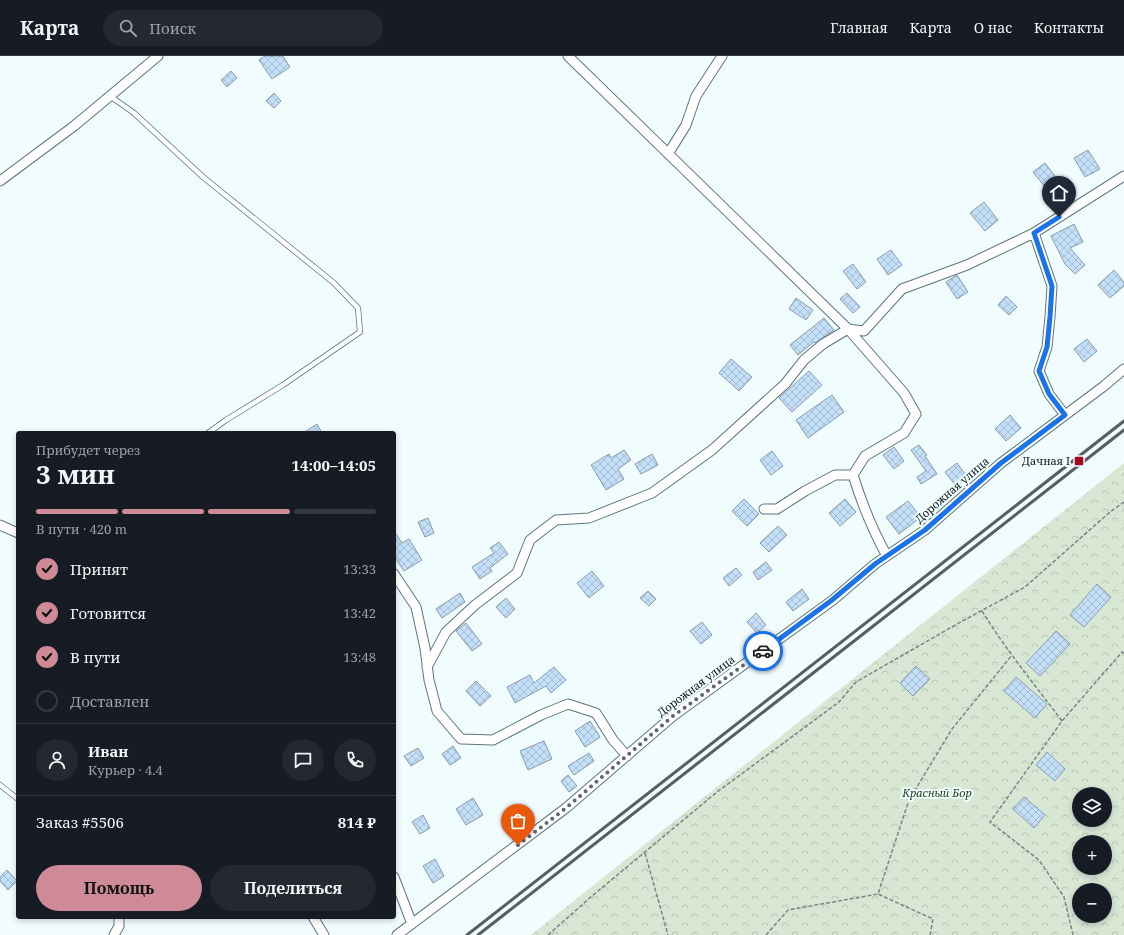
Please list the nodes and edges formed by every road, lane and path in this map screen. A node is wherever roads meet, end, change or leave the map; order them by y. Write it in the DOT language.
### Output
graph roads {
  1 [pos="158,56"];
  2 [pos="568,56"];
  3 [pos="722,56"];
  4 [pos="110,96"];
  5 [pos="668,154"];
  6 [pos="1124,176"];
  7 [pos="0,181"];
  8 [pos="1034,233"];
  9 [pos="848,329"];
  10 [pos="1124,369"];
  11 [pos="1065,415"];
  12 [pos="211,431"];
  13 [pos="853,475"];
  14 [pos="1124,502"];
  15 [pos="764,509"];
  16 [pos="0,526"];
  17 [pos="16,532"];
  18 [pos="888,556"];
  19 [pos="396,577"];
  20 [pos="982,610"];
  21 [pos="1124,653"];
  22 [pos="1012,655"];
  23 [pos="427,667"];
  24 [pos="1062,721"];
  25 [pos="627,756"];
  26 [pos="0,785"];
  27 [pos="16,797"];
  28 [pos="645,853"];
  29 [pos="396,884"];
  30 [pos="878,894"];
  31 [pos="119,919"];
  32 [pos="314,919"];
  33 [pos="412,924"];
  34 [pos="114,935"];
  35 [pos="324,935"];
  36 [pos="397,935"];
  37 [pos="548,935"];
  38 [pos="668,935"];
  39 [pos="766,935"];
  40 [pos="930,935"];
  41 [pos="1073,935"];
  1 -- 4 [label="street"];
  2 -- 5 [label="street"];
  3 -- 5 [label="street"];
  4 -- 7 [label="street"];
  4 -- 12 [label="lane"];
  5 -- 9 [label="street"];
  6 -- 8 [label="street"];
  8 -- 9 [label="street"];
  8 -- 11 [label="street"];
  9 -- 13 [label="street"];
  9 -- 23 [label="street"];
  10 -- 11 [label="street, Дорожная улица"];
  11 -- 18 [label="street, Дорожная улица"];
  13 -- 15 [label="street"];
  13 -- 18 [label="street"];
  14 -- 20 [label="path"];
  16 -- 17 [label="street"];
  18 -- 25 [label="street, Дорожная улица"];
  19 -- 23 [label="street"];
  20 -- 22 [label="path"];
  20 -- 28 [label="path"];
  21 -- 24 [label="path"];
  22 -- 24 [label="path"];
  22 -- 30 [label="path"];
  23 -- 25 [label="street"];
  24 -- 41 [label="path"];
  25 -- 33 [label="street, Дорожная улица"];
  26 -- 27 [label="lane"];
  28 -- 37 [label="path"];
  28 -- 38 [label="path"];
  29 -- 33 [label="street"];
  30 -- 39 [label="path"];
  30 -- 40 [label="path"];
  31 -- 34 [label="street"];
  32 -- 35 [label="street"];
  33 -- 36 [label="street, Дорожная улица"];
}
